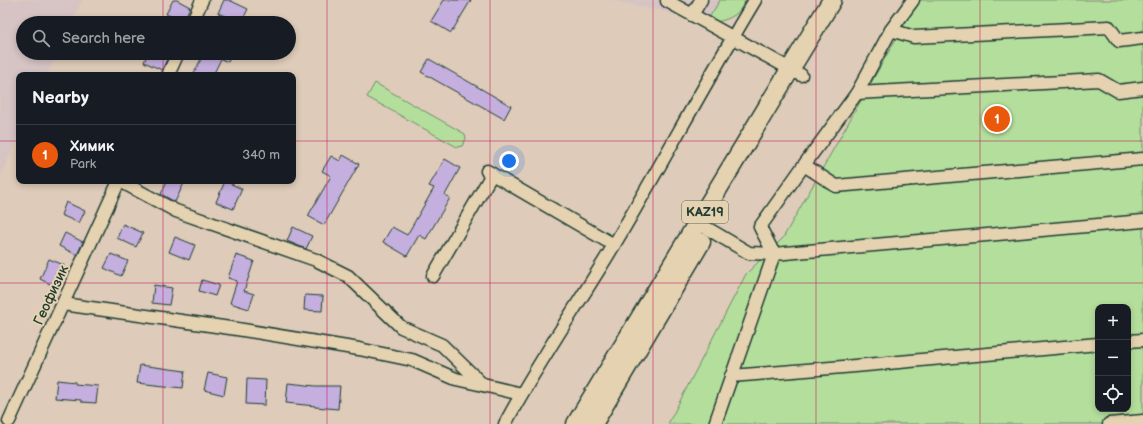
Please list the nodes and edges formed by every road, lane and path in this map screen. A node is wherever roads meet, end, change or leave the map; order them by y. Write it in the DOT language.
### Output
graph roads {
  1 [pos="202,0"];
  2 [pos="666,0"];
  3 [pos="702,0"];
  4 [pos="754,0"];
  5 [pos="832,0"];
  6 [pos="845,0"];
  7 [pos="913,0"];
  8 [pos="692,15"];
  9 [pos="195,16"];
  10 [pos="891,30"];
  11 [pos="732,37"];
  12 [pos="1143,38"];
  13 [pos="175,60"];
  14 [pos="169,72"];
  15 [pos="796,72"];
  16 [pos="1143,88"];
  17 [pos="857,93"];
  18 [pos="1143,159"];
  19 [pos="804,165"];
  20 [pos="119,184"];
  21 [pos="126,184"];
  22 [pos="1143,221"];
  23 [pos="703,226"];
  24 [pos="614,245"];
  25 [pos="774,254"];
  26 [pos="433,276"];
  27 [pos="63,304"];
  28 [pos="1143,340"];
  29 [pos="1131,341"];
  30 [pos="1095,344"];
  31 [pos="731,376"];
  32 [pos="483,385"];
  33 [pos="521,394"];
  34 [pos="8,421"];
  35 [pos="1143,421"];
  36 [pos="505,424"];
  37 [pos="576,424"];
  38 [pos="593,424"];
  39 [pos="715,424"];
  40 [pos="1108,424"];
  1 -- 9 [label="street"];
  2 -- 8 [label="street"];
  3 -- 8 [label="street"];
  4 -- 11 [label="street"];
  5 -- 15 [label="highway, KAZ19"];
  6 -- 15 [label="highway, KAZ19"];
  7 -- 10 [label="street"];
  8 -- 11 [label="street"];
  10 -- 12 [label="street"];
  10 -- 17 [label="street"];
  11 -- 15 [label="street"];
  11 -- 24 [label="street"];
  13 -- 14 [label="street"];
  15 -- 23 [label="highway, KAZ19"];
  16 -- 17 [label="street"];
  17 -- 19 [label="street"];
  18 -- 19 [label="street"];
  19 -- 25 [label="street"];
  20 -- 27 [label="street, Геофизик"];
  21 -- 32 [label="street"];
  22 -- 25 [label="street"];
  23 -- 25 [label="street"];
  23 -- 37 [label="highway, KAZ19"];
  23 -- 38 [label="highway, KAZ19"];
  24 -- 26 [label="street"];
  24 -- 33 [label="street"];
  25 -- 31 [label="street"];
  27 -- 32 [label="street"];
  27 -- 34 [label="street, Геофизик"];
  28 -- 29 [label="street"];
  30 -- 31 [label="street"];
  31 -- 39 [label="street"];
  32 -- 33 [label="street"];
  33 -- 36 [label="street"];
  35 -- 40 [label="street"];
}
